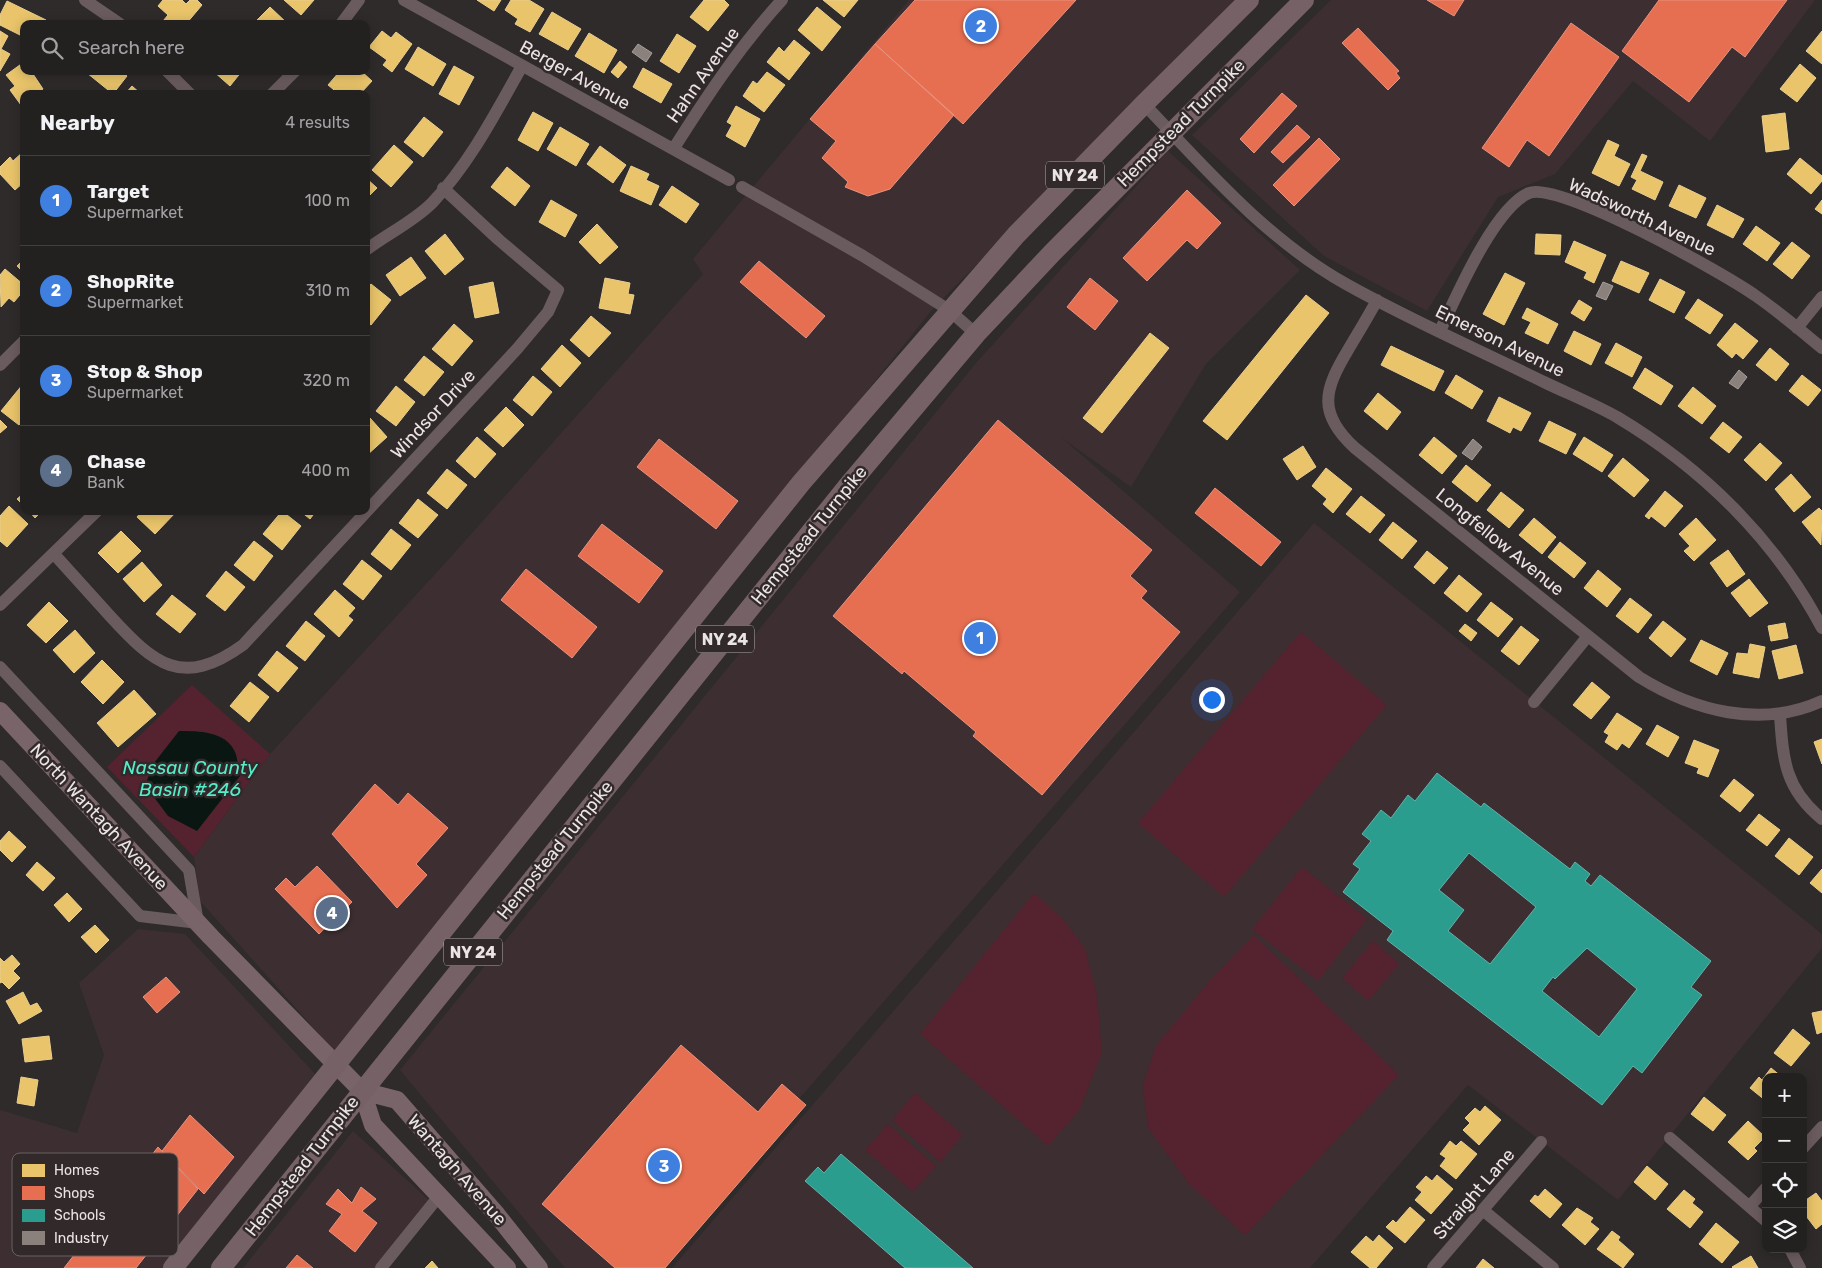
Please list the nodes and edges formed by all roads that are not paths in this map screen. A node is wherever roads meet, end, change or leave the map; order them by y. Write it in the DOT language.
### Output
graph roads {
  1 [pos="85,0"];
  2 [pos="359,0"];
  3 [pos="404,0"];
  4 [pos="1249,0"];
  5 [pos="1304,0"];
  6 [pos="778,1"];
  7 [pos="114,20"];
  8 [pos="344,20"];
  9 [pos="522,66"];
  10 [pos="171,75"];
  11 [pos="291,75"];
  12 [pos="186,90"];
  13 [pos="276,90"];
  14 [pos="1144,104"];
  15 [pos="1171,133"];
  16 [pos="674,148"];
  17 [pos="729,180"];
  18 [pos="742,186"];
  19 [pos="443,188"];
  20 [pos="370,247"];
  21 [pos="1822,297"];
  22 [pos="1377,300"];
  23 [pos="949,310"];
  24 [pos="1797,328"];
  25 [pos="1440,331"];
  26 [pos="976,334"];
  27 [pos="20,345"];
  28 [pos="1822,348"];
  29 [pos="0,365"];
  30 [pos="370,508"];
  31 [pos="93,515"];
  32 [pos="363,515"];
  33 [pos="54,554"];
  34 [pos="0,605"];
  35 [pos="1822,628"];
  36 [pos="1588,636"];
  37 [pos="0,668"];
  38 [pos="1822,701"];
  39 [pos="1534,702"];
  40 [pos="0,711"];
  41 [pos="1780,715"];
  42 [pos="0,766"];
  43 [pos="1822,819"];
  44 [pos="198,922"];
  45 [pos="337,1064"];
  46 [pos="362,1091"];
  47 [pos="1822,1127"];
  48 [pos="1670,1138"];
  49 [pos="1541,1142"];
  50 [pos="1807,1144"];
  51 [pos="1762,1192"];
  52 [pos="439,1196"];
  53 [pos="1750,1206"];
  54 [pos="1484,1211"];
  55 [pos="1762,1217"];
  56 [pos="1792,1253"];
  57 [pos="173,1268"];
  58 [pos="221,1268"];
  59 [pos="381,1268"];
  60 [pos="507,1268"];
  61 [pos="539,1268"];
  62 [pos="1433,1268"];
  63 [pos="1553,1268"];
  64 [pos="1800,1268"];
  1 -- 7 [label="street"];
  2 -- 8 [label="street"];
  3 -- 9 [label="street, Berger Avenue"];
  4 -- 14 [label="main road, Hempstead Turnpike / NY 24"];
  5 -- 15 [label="main road, Hempstead Turnpike / NY 24"];
  6 -- 16 [label="street, Hahn Avenue"];
  9 -- 16 [label="street, Berger Avenue"];
  9 -- 19 [label="street"];
  10 -- 12 [label="street"];
  11 -- 13 [label="street"];
  14 -- 15 [label="street, Emerson Avenue"];
  14 -- 23 [label="main road, Hempstead Turnpike / NY 24"];
  15 -- 22 [label="street, Emerson Avenue"];
  15 -- 26 [label="main road, Hempstead Turnpike / NY 24"];
  16 -- 17 [label="street, Berger Avenue"];
  18 -- 23 [label="street"];
  19 -- 20 [label="street"];
  19 -- 30 [label="street, Windsor Drive"];
  21 -- 24 [label="street"];
  22 -- 25 [label="street, Emerson Avenue"];
  22 -- 36 [label="street, Longfellow Avenue"];
  23 -- 26 [label="street"];
  23 -- 45 [label="main road, Hempstead Turnpike / NY 24"];
  24 -- 25 [label="street, Wadsworth Avenue"];
  24 -- 28 [label="street, Wadsworth Avenue"];
  25 -- 35 [label="street, Emerson Avenue"];
  26 -- 46 [label="main road, Hempstead Turnpike / NY 24"];
  27 -- 29 [label="street"];
  31 -- 33 [label="street"];
  32 -- 33 [label="street, Windsor Drive"];
  33 -- 34 [label="street"];
  36 -- 39 [label="street"];
  36 -- 41 [label="street, Longfellow Avenue"];
  37 -- 44 [label="street, North Wantagh Avenue"];
  38 -- 41 [label="street"];
  40 -- 44 [label="main road, North Wantagh Avenue"];
  41 -- 43 [label="street"];
  42 -- 44 [label="street, North Wantagh Avenue"];
  44 -- 45 [label="main road, North Wantagh Avenue"];
  45 -- 46 [label="main road, Wantagh Avenue"];
  45 -- 57 [label="main road, Hempstead Turnpike / NY 24"];
  46 -- 52 [label="main road, Wantagh Avenue"];
  46 -- 58 [label="main road, Hempstead Turnpike / NY 24"];
  46 -- 61 [label="main road, Wantagh Avenue"];
  47 -- 50 [label="street"];
  48 -- 53 [label="street"];
  49 -- 54 [label="street, Straight Lane"];
  51 -- 53 [label="street"];
  52 -- 59 [label="street"];
  52 -- 60 [label="main road, Wantagh Avenue"];
  53 -- 55 [label="street"];
  54 -- 62 [label="street, Straight Lane"];
  54 -- 63 [label="street"];
  56 -- 64 [label="street"];
}
